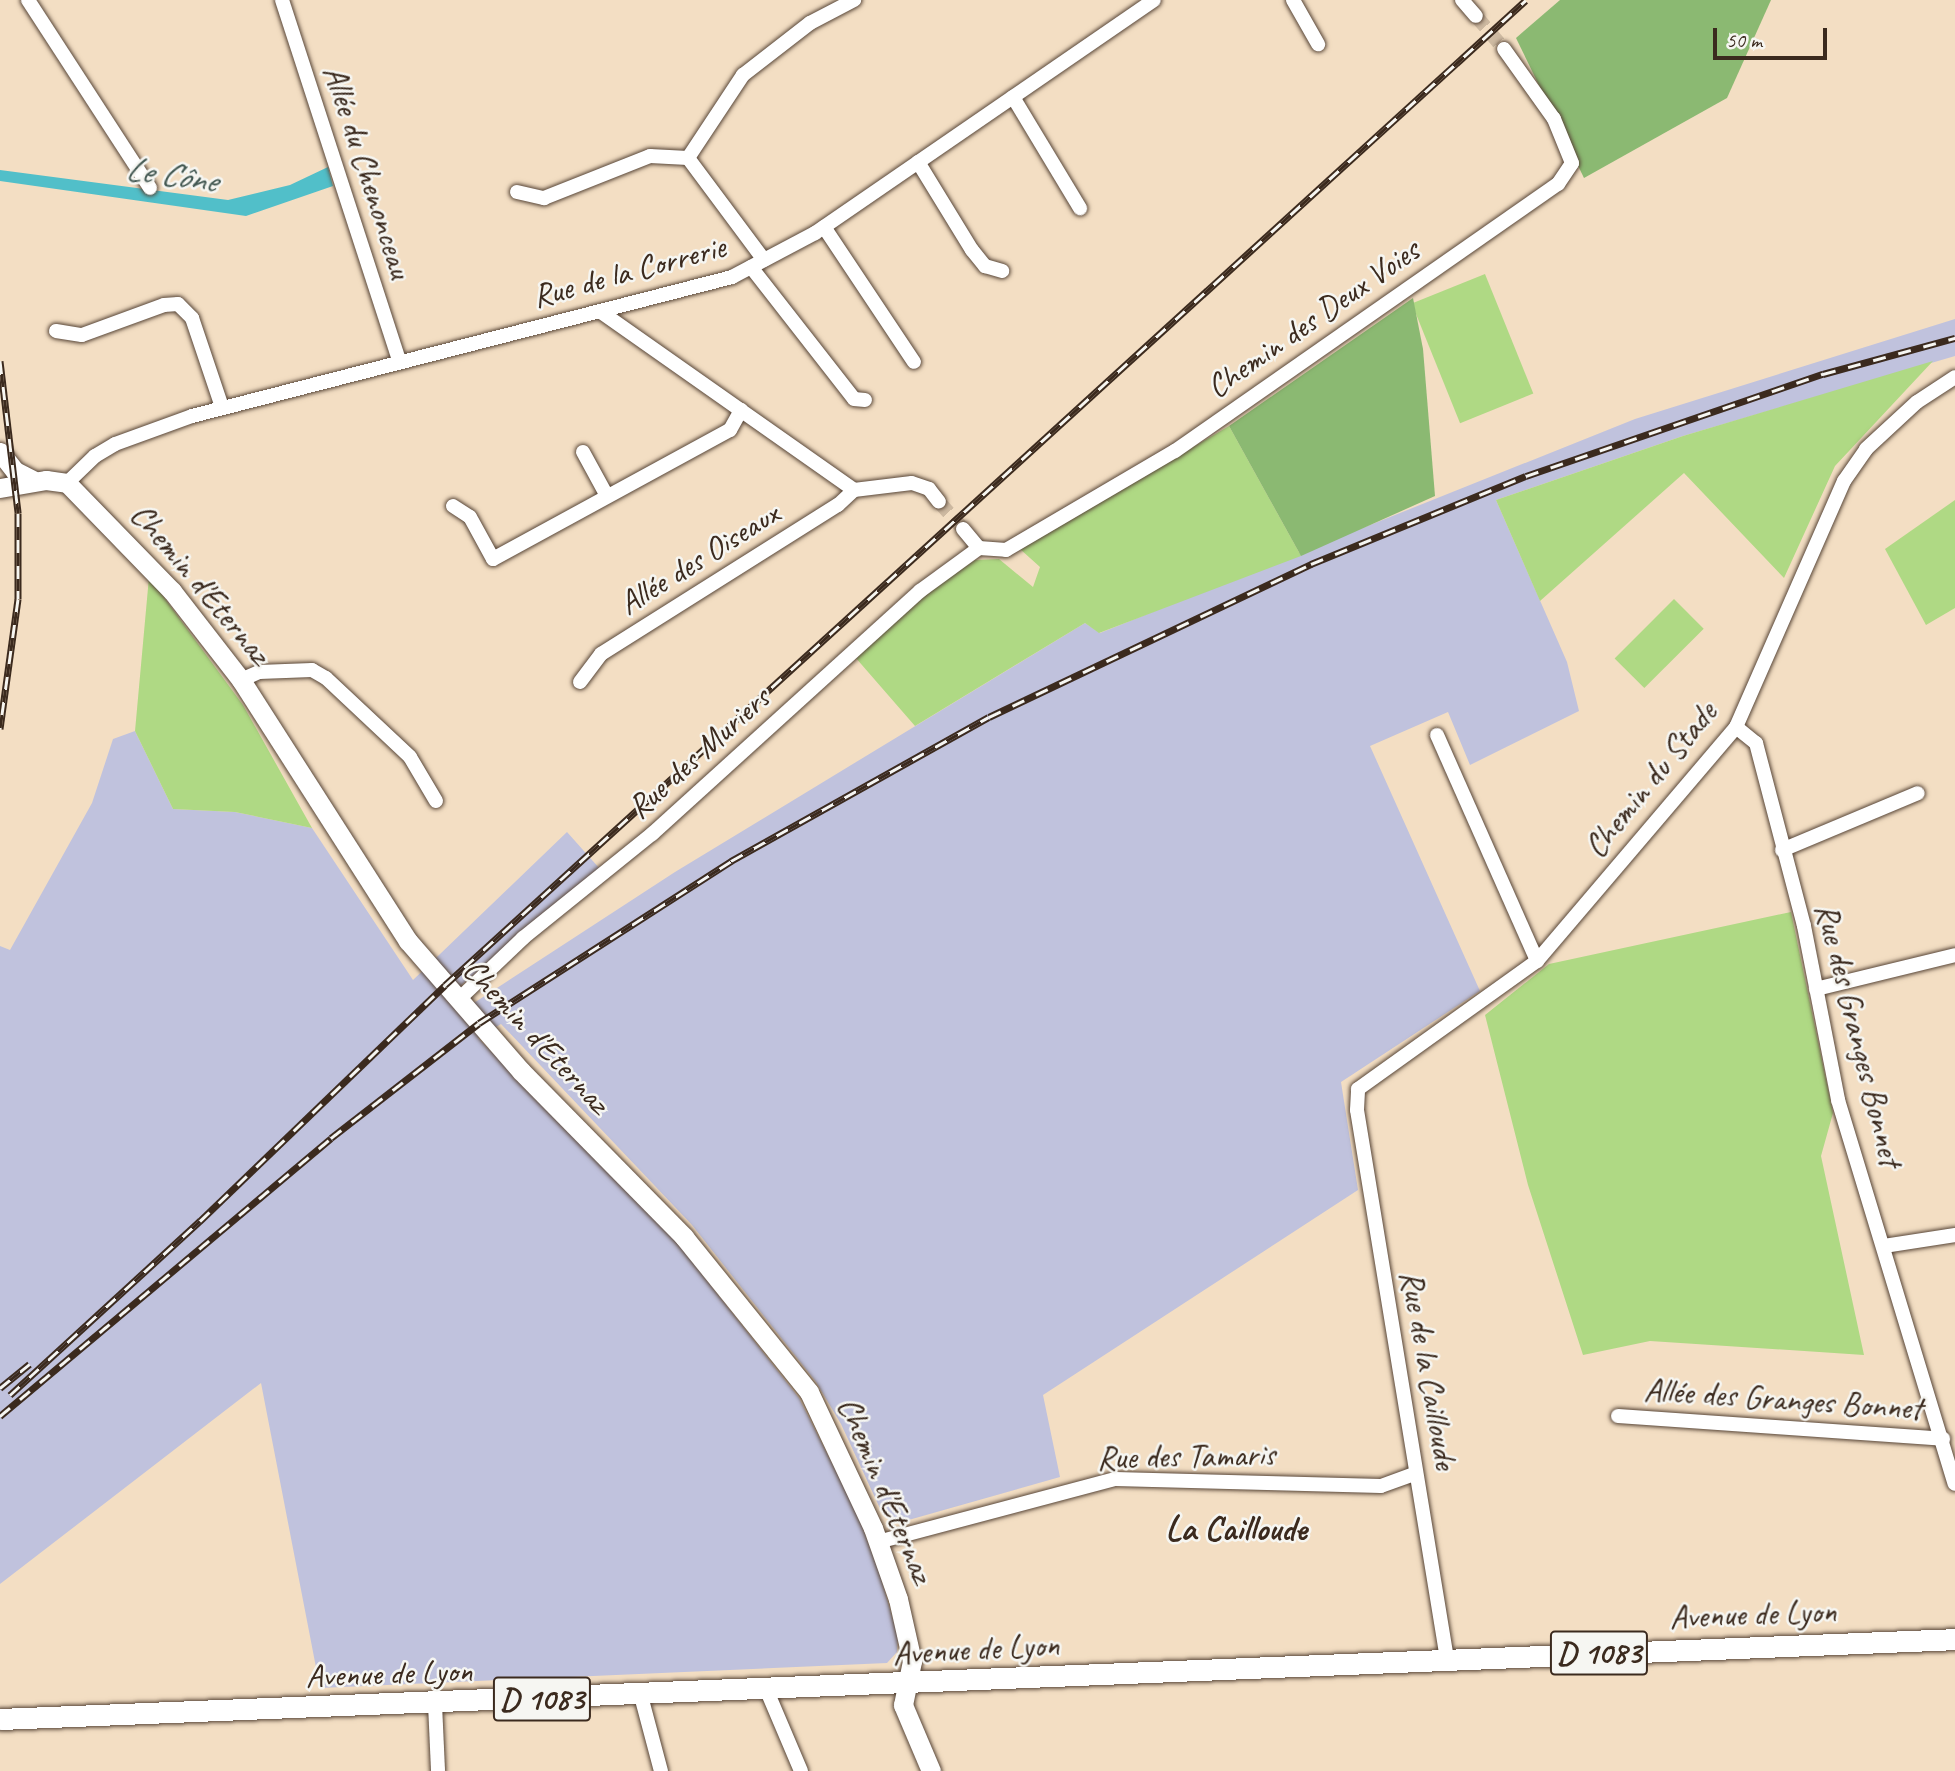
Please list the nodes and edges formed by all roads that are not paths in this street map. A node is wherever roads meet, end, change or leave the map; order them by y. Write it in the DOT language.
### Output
graph roads {
  1 [pos="28,0"];
  2 [pos="282,0"];
  3 [pos="854,0"];
  4 [pos="1154,0"];
  5 [pos="1293,0"];
  6 [pos="1462,0"];
  7 [pos="1476,16"];
  8 [pos="1318,44"];
  9 [pos="1504,49"];
  10 [pos="1013,97"];
  11 [pos="688,158"];
  12 [pos="918,162"];
  13 [pos="150,188"];
  14 [pos="517,192"];
  15 [pos="1080,208"];
  16 [pos="824,227"];
  17 [pos="764,260"];
  18 [pos="751,267"];
  19 [pos="1002,271"];
  20 [pos="601,312"];
  21 [pos="56,331"];
  22 [pos="399,360"];
  23 [pos="914,362"];
  24 [pos="1955,377"];
  25 [pos="865,400"];
  26 [pos="222,407"];
  27 [pos="741,410"];
  28 [pos="0,452"];
  29 [pos="583,452"];
  30 [pos="35,481"];
  31 [pos="67,483"];
  32 [pos="0,488"];
  33 [pos="854,490"];
  34 [pos="607,496"];
  35 [pos="939,502"];
  36 [pos="453,506"];
  37 [pos="963,529"];
  38 [pos="979,548"];
  39 [pos="241,680"];
  40 [pos="580,682"];
  41 [pos="1736,727"];
  42 [pos="1437,735"];
  43 [pos="1918,793"];
  44 [pos="436,801"];
  45 [pos="1782,850"];
  46 [pos="1955,955"];
  47 [pos="1537,961"];
  48 [pos="1816,989"];
  49 [pos="458,1000"];
  50 [pos="1358,1089"];
  51 [pos="1955,1235"];
  52 [pos="1884,1246"];
  53 [pos="1618,1416"];
  54 [pos="1943,1440"];
  55 [pos="1416,1473"];
  56 [pos="1955,1484"];
  57 [pos="878,1542"];
  58 [pos="1955,1639"];
  59 [pos="1447,1659"];
  60 [pos="905,1685"];
  61 [pos="766,1691"];
  62 [pos="641,1696"];
  63 [pos="435,1704"];
  64 [pos="0,1719"];
  65 [pos="438,1771"];
  66 [pos="661,1771"];
  67 [pos="801,1771"];
  68 [pos="931,1771"];
  1 -- 13 [label="street"];
  2 -- 22 [label="street, Allée du Chenonceau"];
  3 -- 11 [label="street"];
  4 -- 10 [label="street, Rue de la Correrie"];
  5 -- 8 [label="street"];
  6 -- 7 [label="street"];
  9 -- 38 [label="street, Chemin des Deux Voies"];
  10 -- 12 [label="street, Rue de la Correrie"];
  10 -- 15 [label="street"];
  11 -- 14 [label="street"];
  11 -- 17 [label="street"];
  12 -- 16 [label="street, Rue de la Correrie"];
  12 -- 19 [label="street"];
  16 -- 17 [label="street, Rue de la Correrie"];
  16 -- 23 [label="street"];
  17 -- 18 [label="street, Rue de la Correrie"];
  18 -- 20 [label="street, Rue de la Correrie"];
  18 -- 25 [label="street"];
  20 -- 22 [label="street, Rue de la Correrie"];
  20 -- 27 [label="street"];
  21 -- 26 [label="street"];
  22 -- 26 [label="street, Rue de la Correrie"];
  24 -- 41 [label="street, Chemin du Stade"];
  26 -- 31 [label="street, Rue de la Correrie"];
  27 -- 33 [label="street"];
  27 -- 34 [label="street"];
  28 -- 30 [label="street"];
  29 -- 34 [label="street"];
  30 -- 31 [label="street"];
  30 -- 32 [label="street"];
  31 -- 39 [label="street, Chemin d'Eternaz"];
  33 -- 35 [label="street"];
  33 -- 40 [label="street, Allée des Oiseaux"];
  34 -- 36 [label="street"];
  37 -- 38 [label="street"];
  38 -- 49 [label="street, Rue des Muriers"];
  39 -- 44 [label="street"];
  39 -- 49 [label="street, Chemin d'Eternaz"];
  41 -- 45 [label="street, Rue des Granges Bonnet"];
  41 -- 47 [label="street, Chemin du Stade"];
  42 -- 47 [label="street"];
  43 -- 45 [label="street"];
  45 -- 48 [label="street, Rue des Granges Bonnet"];
  46 -- 48 [label="street"];
  47 -- 50 [label="street, Chemin du Stade"];
  48 -- 52 [label="street, Rue des Granges Bonnet"];
  49 -- 57 [label="street, Chemin d'Eternaz"];
  50 -- 55 [label="street, Rue de la Cailloude"];
  51 -- 52 [label="street"];
  52 -- 54 [label="street, Rue des Granges Bonnet"];
  53 -- 54 [label="street, Allée des Granges Bonnet"];
  54 -- 56 [label="street, Rue des Granges Bonnet"];
  55 -- 57 [label="street, Rue des Tamaris"];
  55 -- 59 [label="street, Rue de la Cailloude"];
  57 -- 60 [label="street, Chemin d'Eternaz"];
  58 -- 59 [label="main road, Avenue de Lyon / D 1083"];
  59 -- 60 [label="main road, Avenue de Lyon / D 1083"];
  60 -- 61 [label="main road, Avenue de Lyon / D 1083"];
  60 -- 68 [label="street, Chemin d'Eternaz"];
  61 -- 62 [label="main road, Avenue de Lyon / D 1083"];
  61 -- 67 [label="street"];
  62 -- 63 [label="main road, Avenue de Lyon / D 1083"];
  62 -- 66 [label="street"];
  63 -- 64 [label="main road, Avenue de Lyon / D 1083"];
  63 -- 65 [label="street"];
}
